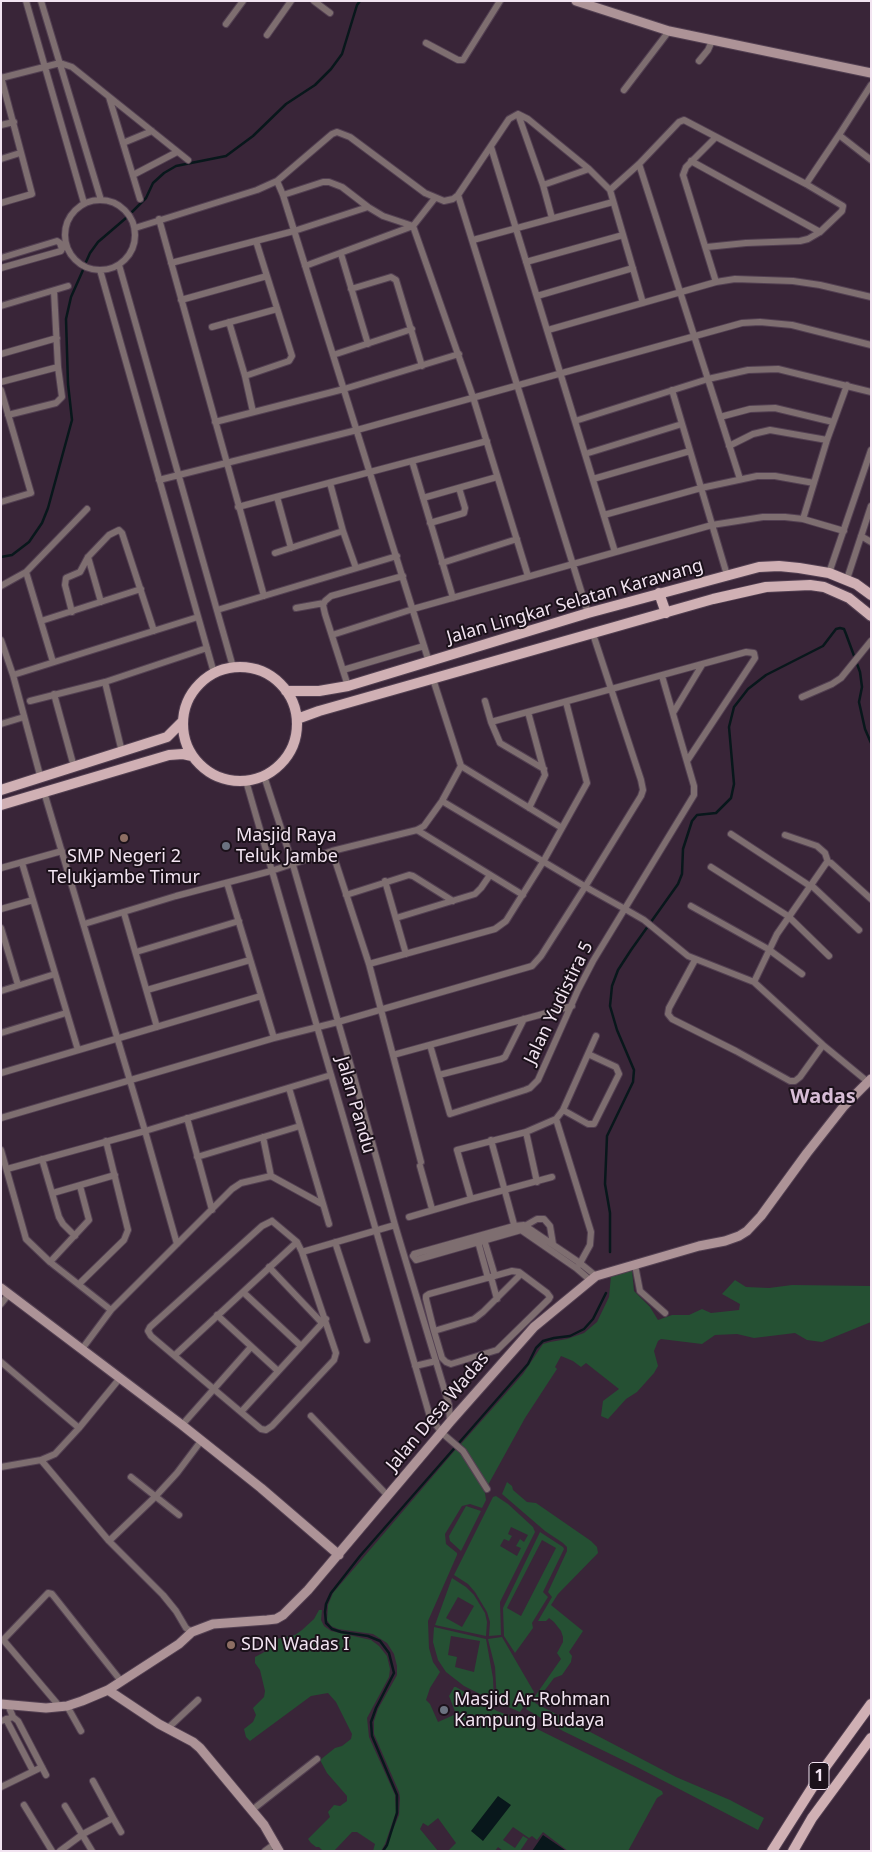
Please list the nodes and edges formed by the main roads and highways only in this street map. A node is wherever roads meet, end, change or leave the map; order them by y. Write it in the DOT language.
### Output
graph roads {
  1 [pos="576,1"];
  2 [pos="871,72"];
  3 [pos="659,593"];
  4 [pos="871,595"];
  5 [pos="666,613"];
  6 [pos="871,616"];
  7 [pos="286,690"];
  8 [pos="297,719"];
  9 [pos="183,721"];
  10 [pos="192,756"];
  11 [pos="1,790"];
  12 [pos="1,805"];
  13 [pos="869,1080"];
  14 [pos="5,1291"];
  15 [pos="339,1555"];
  16 [pos="108,1690"];
  17 [pos="871,1704"];
  18 [pos="4,1705"];
  19 [pos="871,1738"];
  20 [pos="277,1847"];
  21 [pos="772,1851"];
  22 [pos="793,1851"];
  1 -- 2 [label="main road"];
  3 -- 4 [label="main road, Jalan Lingkar Selatan Karawang"];
  3 -- 5 [label="main road"];
  3 -- 7 [label="main road, Jalan Lingkar Selatan Karawang"];
  5 -- 6 [label="main road, Jalan Lingkar Selatan Karawang"];
  5 -- 8 [label="main road, Jalan Lingkar Selatan Karawang"];
  7 -- 8 [label="main road"];
  7 -- 9 [label="main road"];
  8 -- 10 [label="main road"];
  9 -- 10 [label="main road"];
  9 -- 11 [label="main road"];
  10 -- 12 [label="main road"];
  13 -- 15 [label="main road, Jalan Desa Wadas"];
  14 -- 15 [label="main road"];
  15 -- 16 [label="main road, Jalan Desa Wadas"];
  16 -- 18 [label="main road, Jalan Desa Wadas"];
  16 -- 20 [label="main road"];
  17 -- 21 [label="main road, 1"];
  19 -- 22 [label="main road, 1"];
}
